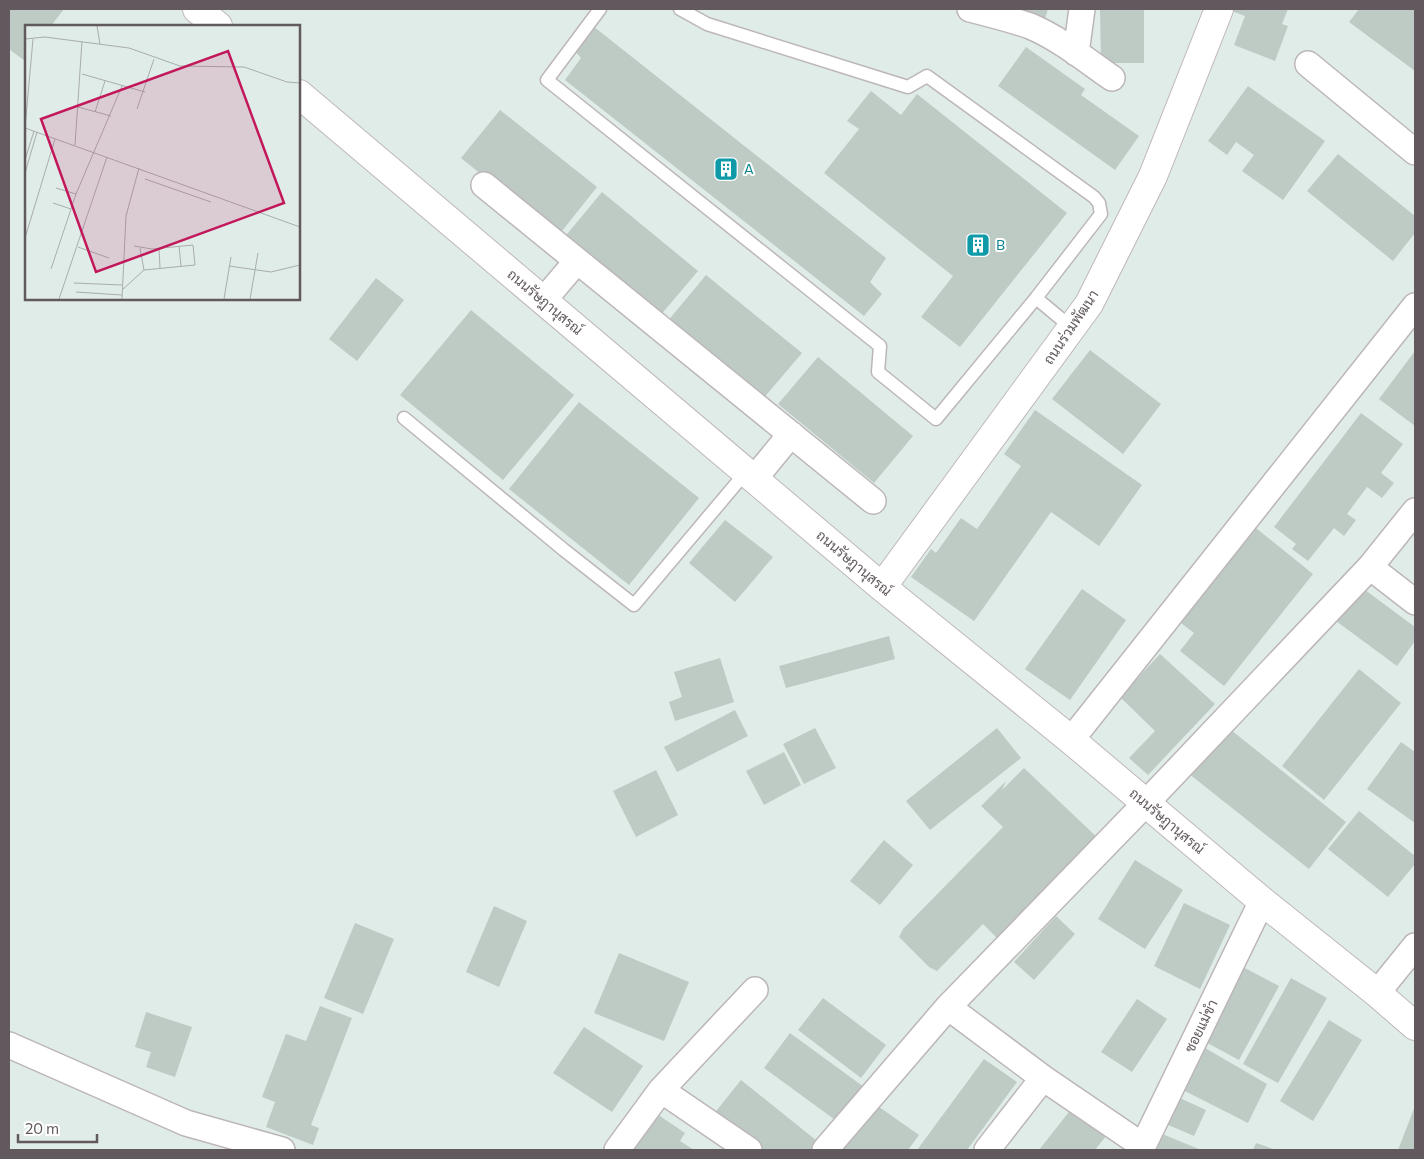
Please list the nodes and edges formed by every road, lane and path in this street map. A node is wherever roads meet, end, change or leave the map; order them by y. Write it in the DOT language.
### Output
graph roads {
  1 [pos="197,9"];
  2 [pos="600,9"];
  3 [pos="680,9"];
  4 [pos="970,9"];
  5 [pos="1082,9"];
  6 [pos="1220,9"];
  7 [pos="217,25"];
  8 [pos="1076,53"];
  9 [pos="1308,64"];
  10 [pos="1112,78"];
  11 [pos="300,95"];
  12 [pos="1415,152"];
  13 [pos="484,185"];
  14 [pos="577,261"];
  15 [pos="1036,298"];
  16 [pos="543,301"];
  17 [pos="1415,306"];
  18 [pos="1072,328"];
  19 [pos="404,418"];
  20 [pos="791,434"];
  21 [pos="750,475"];
  22 [pos="873,501"];
  23 [pos="1415,510"];
  24 [pos="1370,567"];
  25 [pos="882,588"];
  26 [pos="1415,602"];
  27 [pos="1071,740"];
  28 [pos="1146,804"];
  29 [pos="1262,901"];
  30 [pos="1415,946"];
  31 [pos="755,990"];
  32 [pos="1377,993"];
  33 [pos="948,1007"];
  34 [pos="1415,1026"];
  35 [pos="9,1045"];
  36 [pos="1043,1078"];
  37 [pos="661,1090"];
  38 [pos="1142,1148"];
  39 [pos="282,1150"];
  40 [pos="617,1150"];
  41 [pos="749,1150"];
  42 [pos="825,1150"];
  43 [pos="987,1150"];
  1 -- 7 [label="street"];
  2 -- 15 [label="lane"];
  3 -- 15 [label="lane"];
  4 -- 8 [label="street"];
  5 -- 8 [label="street"];
  6 -- 18 [label="street, ถนนร่วมพัฒนา"];
  8 -- 10 [label="street"];
  9 -- 12 [label="street"];
  11 -- 16 [label="street, ถนนรัษฎานุสรณ์"];
  13 -- 14 [label="street"];
  14 -- 16 [label="street"];
  14 -- 20 [label="street"];
  15 -- 18 [label="lane"];
  16 -- 21 [label="street, ถนนรัษฎานุสรณ์"];
  17 -- 27 [label="street"];
  18 -- 25 [label="street, ถนนร่วมพัฒนา"];
  19 -- 21 [label="lane"];
  20 -- 21 [label="street"];
  20 -- 22 [label="street"];
  21 -- 25 [label="street, ถนนรัษฎานุสรณ์"];
  23 -- 24 [label="street"];
  24 -- 26 [label="street"];
  24 -- 28 [label="street"];
  25 -- 27 [label="street, ถนนรัษฎานุสรณ์"];
  27 -- 28 [label="street, ถนนรัษฎานุสรณ์"];
  28 -- 29 [label="street, ถนนรัษฎานุสรณ์"];
  28 -- 33 [label="street"];
  29 -- 32 [label="street, ถนนรัษฎานุสรณ์"];
  29 -- 38 [label="street, ซอยแม่ขำ"];
  30 -- 32 [label="street"];
  31 -- 37 [label="street"];
  32 -- 34 [label="street, ถนนรัษฎานุสรณ์"];
  33 -- 36 [label="street"];
  33 -- 42 [label="street"];
  35 -- 39 [label="street"];
  36 -- 38 [label="street"];
  36 -- 43 [label="street"];
  37 -- 40 [label="street"];
  37 -- 41 [label="street"];
}
